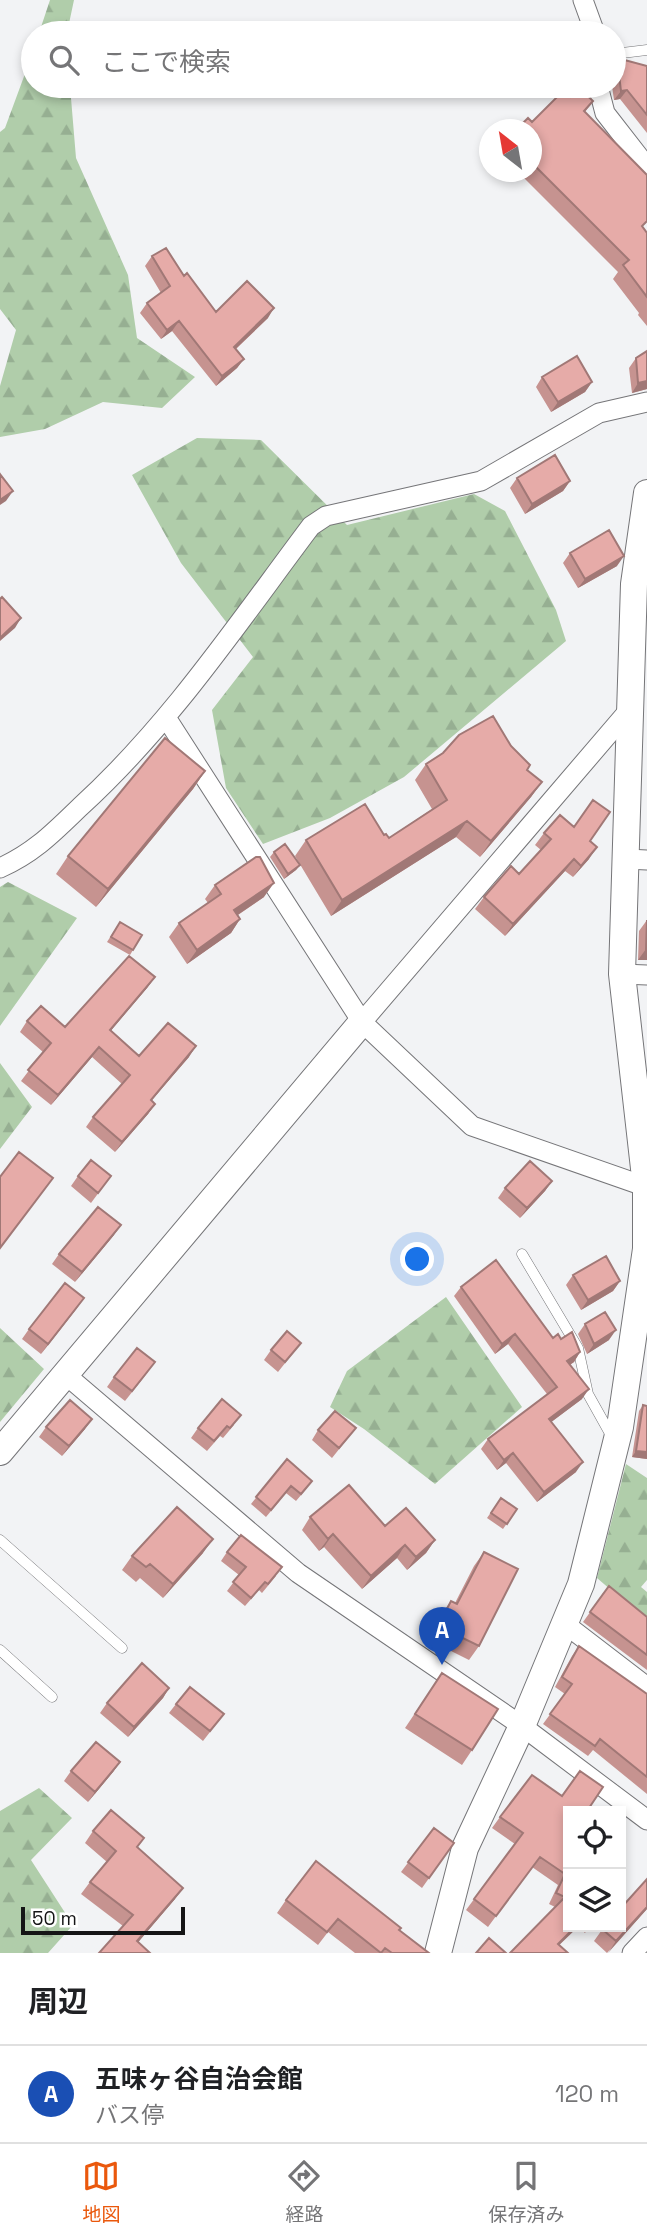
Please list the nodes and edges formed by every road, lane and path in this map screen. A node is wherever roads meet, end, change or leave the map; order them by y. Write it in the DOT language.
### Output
graph roads {
  1 [pos="583,0"];
  2 [pos="591,21"];
  3 [pos="647,50"];
  4 [pos="626,53"];
  5 [pos="601,98"];
  6 [pos="647,167"];
  7 [pos="647,402"];
  8 [pos="647,494"];
  9 [pos="642,562"];
  10 [pos="630,709"];
  11 [pos="166,719"];
  12 [pos="637,860"];
  13 [pos="0,868"];
  14 [pos="634,975"];
  15 [pos="362,1022"];
  16 [pos="637,1039"];
  17 [pos="647,1186"];
  18 [pos="522,1254"];
  19 [pos="66,1375"];
  20 [pos="616,1445"];
  21 [pos="0,1452"];
  22 [pos="0,1539"];
  23 [pos="565,1624"];
  24 [pos="122,1648"];
  25 [pos="0,1650"];
  26 [pos="647,1687"];
  27 [pos="52,1697"];
  28 [pos="522,1726"];
  29 [pos="647,1820"];
  30 [pos="647,1937"];
  31 [pos="439,1953"];
  32 [pos="632,1953"];
  1 -- 2 [label="street"];
  3 -- 4 [label="lane"];
  5 -- 6 [label="street"];
  7 -- 11 [label="street"];
  8 -- 9 [label="street"];
  9 -- 10 [label="street"];
  10 -- 12 [label="street"];
  10 -- 15 [label="street"];
  11 -- 13 [label="street"];
  11 -- 15 [label="street"];
  12 -- 14 [label="street"];
  14 -- 16 [label="street"];
  15 -- 17 [label="street"];
  15 -- 19 [label="street"];
  16 -- 17 [label="street"];
  17 -- 20 [label="street"];
  18 -- 20 [label="lane"];
  19 -- 21 [label="street"];
  19 -- 28 [label="street"];
  20 -- 23 [label="street"];
  22 -- 24 [label="lane"];
  23 -- 26 [label="street"];
  23 -- 28 [label="street"];
  25 -- 27 [label="lane"];
  28 -- 29 [label="street"];
  28 -- 31 [label="street"];
  30 -- 32 [label="street"];
}
